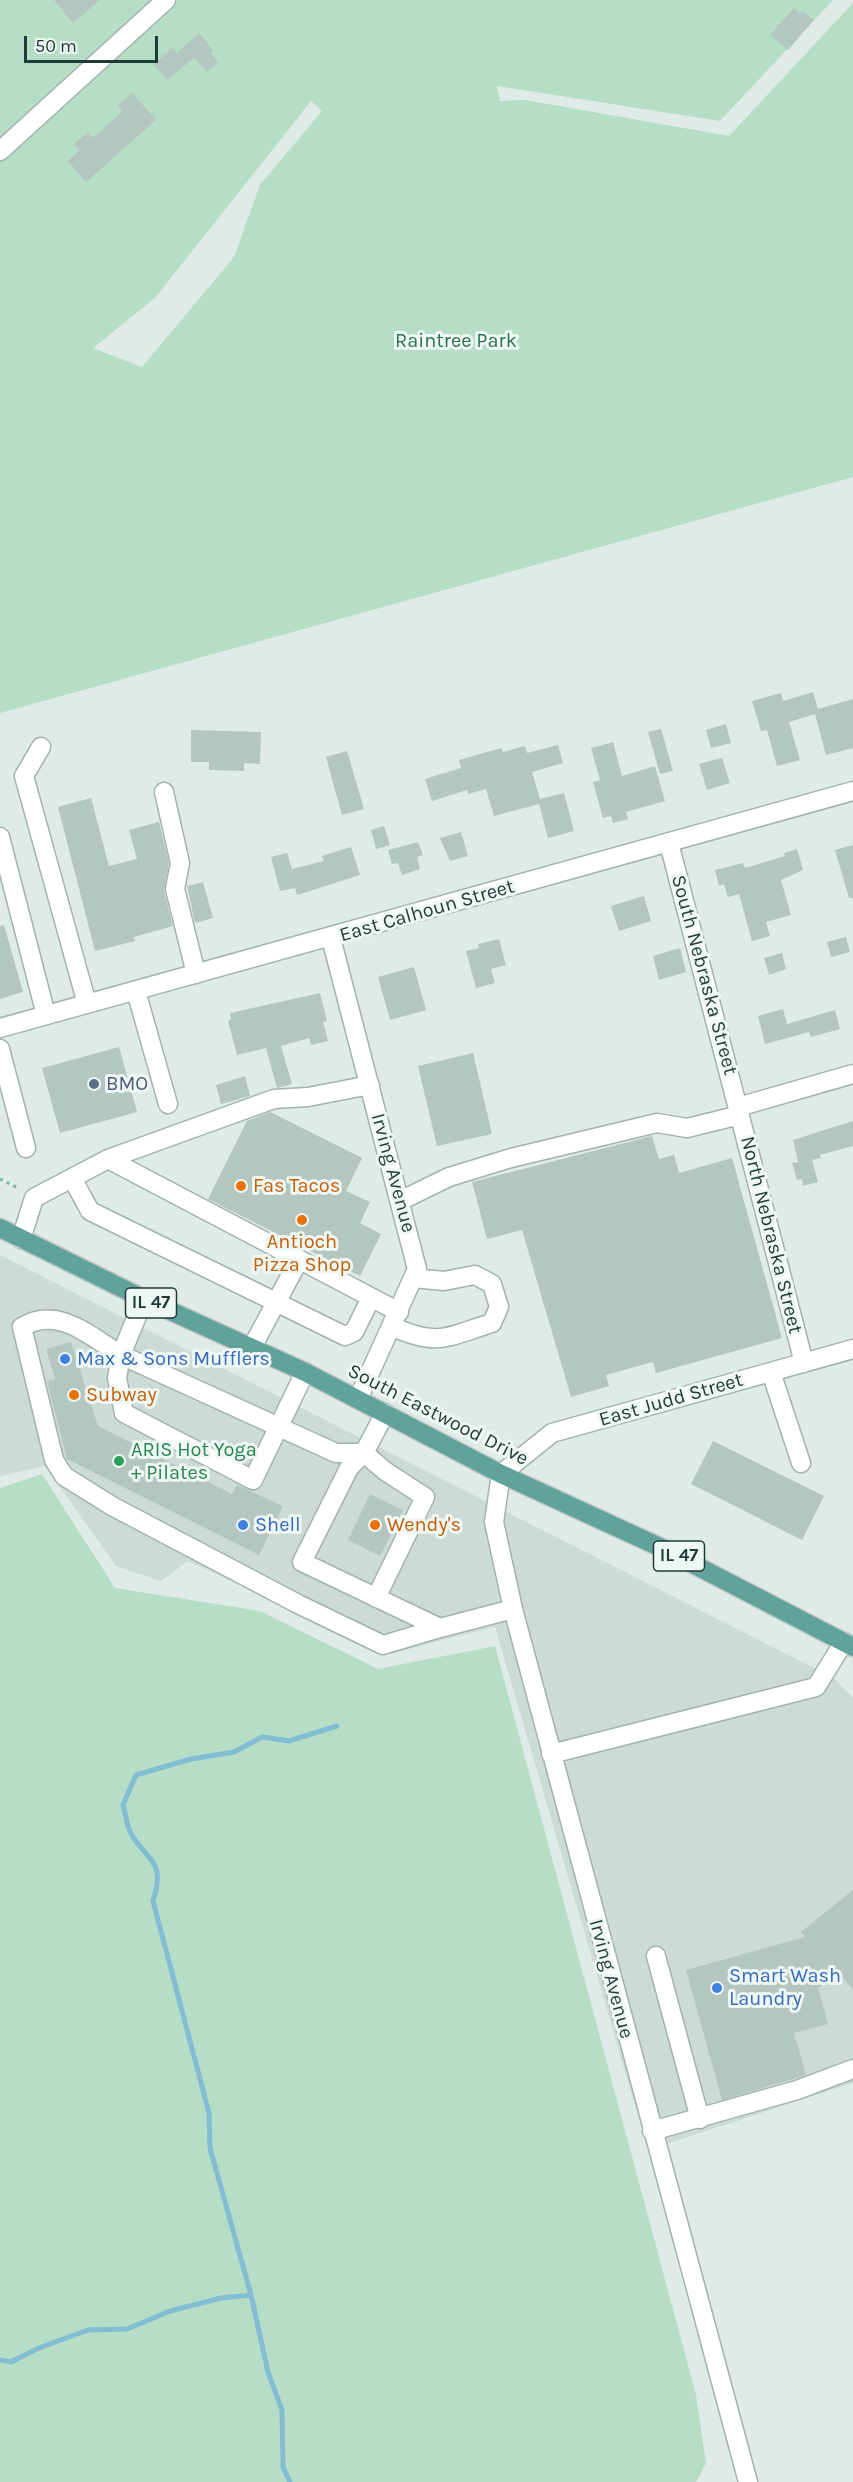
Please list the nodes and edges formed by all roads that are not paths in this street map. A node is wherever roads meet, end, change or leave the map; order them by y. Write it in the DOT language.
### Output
graph roads {
  1 [pos="166,0"];
  2 [pos="1,148"];
  3 [pos="41,747"];
  4 [pos="853,791"];
  5 [pos="164,792"];
  6 [pos="0,837"];
  7 [pos="669,843"];
  8 [pos="332,938"];
  9 [pos="196,975"];
  10 [pos="136,991"];
  11 [pos="87,1004"];
  12 [pos="46,1015"];
  13 [pos="0,1028"];
  14 [pos="0,1049"];
  15 [pos="853,1074"];
  16 [pos="370,1085"];
  17 [pos="168,1104"];
  18 [pos="739,1111"];
  19 [pos="27,1148"];
  20 [pos="108,1159"];
  21 [pos="72,1178"];
  22 [pos="400,1201"];
  23 [pos="0,1228"];
  24 [pos="21,1239"];
  25 [pos="299,1260"];
  26 [pos="413,1278"];
  27 [pos="371,1298"];
  28 [pos="144,1299"];
  29 [pos="275,1304"];
  30 [pos="396,1320"];
  31 [pos="251,1349"];
  32 [pos="853,1349"];
  33 [pos="121,1355"];
  34 [pos="804,1363"];
  35 [pos="305,1372"];
  36 [pos="771,1372"];
  37 [pos="358,1399"];
  38 [pos="385,1413"];
  39 [pos="279,1427"];
  40 [pos="364,1454"];
  41 [pos="801,1463"];
  42 [pos="501,1474"];
  43 [pos="376,1598"];
  44 [pos="513,1609"];
  45 [pos="434,1625"];
  46 [pos="848,1644"];
  47 [pos="551,1754"];
  48 [pos="656,1956"];
  49 [pos="853,2069"];
  50 [pos="700,2119"];
  51 [pos="652,2131"];
  52 [pos="748,2482"];
  1 -- 2 [label="street"];
  3 -- 11 [label="street"];
  4 -- 7 [label="street, East Calhoun Street"];
  5 -- 9 [label="street"];
  6 -- 12 [label="street"];
  7 -- 8 [label="street, East Calhoun Street"];
  7 -- 18 [label="street, South Nebraska Street"];
  8 -- 9 [label="street, East Calhoun Street"];
  8 -- 16 [label="street, Irving Avenue"];
  9 -- 10 [label="street, East Calhoun Street"];
  10 -- 11 [label="street, East Calhoun Street"];
  10 -- 17 [label="street"];
  11 -- 12 [label="street, East Calhoun Street"];
  12 -- 13 [label="street, East Calhoun Street"];
  14 -- 19 [label="street"];
  15 -- 18 [label="street"];
  16 -- 20 [label="street"];
  16 -- 22 [label="street, Irving Avenue"];
  18 -- 22 [label="street"];
  18 -- 34 [label="street, North Nebraska Street"];
  20 -- 21 [label="street"];
  20 -- 25 [label="street"];
  21 -- 24 [label="street"];
  21 -- 29 [label="street"];
  22 -- 26 [label="street, Irving Avenue"];
  23 -- 24 [label="main road, South Eastwood Drive / IL 47"];
  24 -- 28 [label="main road, South Eastwood Drive / IL 47"];
  25 -- 27 [label="street"];
  25 -- 29 [label="street"];
  26 -- 30 [label="street, Irving Avenue"];
  26 -- 30 [label="street"];
  27 -- 29 [label="street"];
  27 -- 30 [label="street"];
  28 -- 31 [label="main road, South Eastwood Drive / IL 47"];
  28 -- 33 [label="street"];
  29 -- 31 [label="street"];
  30 -- 37 [label="street, Irving Avenue"];
  31 -- 35 [label="main road, South Eastwood Drive / IL 47"];
  32 -- 34 [label="street, East Judd Street"];
  33 -- 39 [label="street"];
  33 -- 39 [label="street"];
  33 -- 45 [label="street"];
  34 -- 36 [label="street, East Judd Street"];
  35 -- 37 [label="main road, South Eastwood Drive / IL 47"];
  35 -- 39 [label="street"];
  36 -- 41 [label="street"];
  36 -- 42 [label="street, East Judd Street"];
  37 -- 38 [label="main road, South Eastwood Drive / IL 47"];
  38 -- 40 [label="street"];
  38 -- 42 [label="main road, South Eastwood Drive / IL 47"];
  39 -- 40 [label="street"];
  40 -- 43 [label="street"];
  40 -- 43 [label="street"];
  42 -- 44 [label="street, Irving Avenue"];
  42 -- 46 [label="main road, South Eastwood Drive / IL 47"];
  43 -- 45 [label="street"];
  44 -- 45 [label="street"];
  44 -- 47 [label="street, Irving Avenue"];
  46 -- 47 [label="street"];
  47 -- 51 [label="street, Irving Avenue"];
  48 -- 50 [label="street"];
  49 -- 50 [label="street"];
  50 -- 51 [label="street"];
  51 -- 52 [label="street, Irving Avenue"];
}
